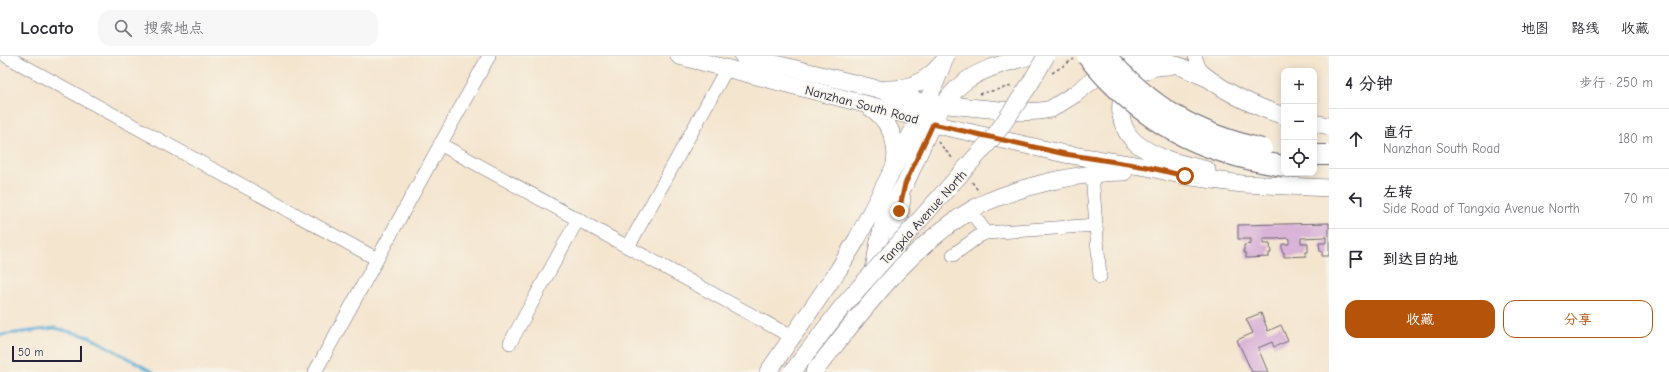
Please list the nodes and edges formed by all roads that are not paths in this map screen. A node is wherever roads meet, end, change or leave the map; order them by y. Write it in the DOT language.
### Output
graph roads {
  1 [pos="6,56"];
  2 [pos="489,56"];
  3 [pos="679,56"];
  4 [pos="743,56"];
  5 [pos="1030,56"];
  6 [pos="1046,56"];
  7 [pos="1087,56"];
  8 [pos="945,58"];
  9 [pos="1112,59"];
  10 [pos="1186,60"];
  11 [pos="726,68"];
  12 [pos="878,89"];
  13 [pos="864,104"];
  14 [pos="930,113"];
  15 [pos="1281,115"];
  16 [pos="1317,124"];
  17 [pos="1329,126"];
  18 [pos="440,144"];
  19 [pos="1281,151"];
  20 [pos="1317,155"];
  21 [pos="1329,155"];
  22 [pos="1281,165"];
  23 [pos="1317,168"];
  24 [pos="1329,169"];
  25 [pos="893,170"];
  26 [pos="1092,174"];
  27 [pos="1185,176"];
  28 [pos="905,184"];
  29 [pos="1294,188"];
  30 [pos="1329,188"];
  31 [pos="971,211"];
  32 [pos="578,219"];
  33 [pos="1096,225"];
  34 [pos="986,233"];
  35 [pos="628,247"];
  36 [pos="953,255"];
  37 [pos="377,259"];
  38 [pos="1100,277"];
  39 [pos="888,283"];
  40 [pos="863,311"];
  41 [pos="805,319"];
  42 [pos="792,337"];
  43 [pos="510,343"];
  44 [pos="836,345"];
  45 [pos="315,372"];
  46 [pos="768,372"];
  47 [pos="792,372"];
  48 [pos="814,372"];
  1 -- 37 [label="street"];
  2 -- 18 [label="street"];
  3 -- 11 [label="main road, Nanzhan South Road"];
  4 -- 12 [label="main road, Nanzhan South Road"];
  5 -- 14 [label="main road"];
  6 -- 47 [label="main road, Tangxia Avenue North, bridge"];
  7 -- 22 [label="highway, bridge"];
  8 -- 12 [label="main road"];
  8 -- 14 [label="main road"];
  9 -- 10 [label="main road, Nanzhan South Road"];
  9 -- 14 [label="main road, Nanzhan South Road"];
  9 -- 19 [label="highway, bridge"];
  10 -- 15 [label="main road, Nanzhan South Road"];
  10 -- 29 [label="main road"];
  11 -- 13 [label="main road, Nanzhan South Road"];
  11 -- 35 [label="street"];
  12 -- 14 [label="main road, Nanzhan South Road"];
  13 -- 14 [label="main road, Nanzhan South Road"];
  13 -- 25 [label="main road"];
  14 -- 25 [label="main road"];
  14 -- 27 [label="main road, Nanzhan South Road"];
  14 -- 28 [label="main road"];
  16 -- 17 [label="main road"];
  18 -- 32 [label="street"];
  18 -- 37 [label="street"];
  20 -- 21 [label="highway"];
  23 -- 24 [label="highway"];
  25 -- 41 [label="main road"];
  26 -- 27 [label="main road"];
  26 -- 31 [label="main road"];
  26 -- 33 [label="street"];
  27 -- 29 [label="main road, Nanzhan South Road"];
  28 -- 39 [label="main road"];
  28 -- 40 [label="main road"];
  29 -- 30 [label="main road, Nanzhan South Road"];
  31 -- 34 [label="street"];
  31 -- 39 [label="main road"];
  32 -- 35 [label="street"];
  32 -- 43 [label="street"];
  33 -- 34 [label="street"];
  33 -- 38 [label="street"];
  34 -- 36 [label="street"];
  35 -- 42 [label="street"];
  37 -- 45 [label="street"];
  39 -- 40 [label="main road"];
  40 -- 44 [label="main road"];
  41 -- 42 [label="main road"];
  41 -- 44 [label="main road"];
  42 -- 46 [label="main road"];
  44 -- 48 [label="main road"];
}
